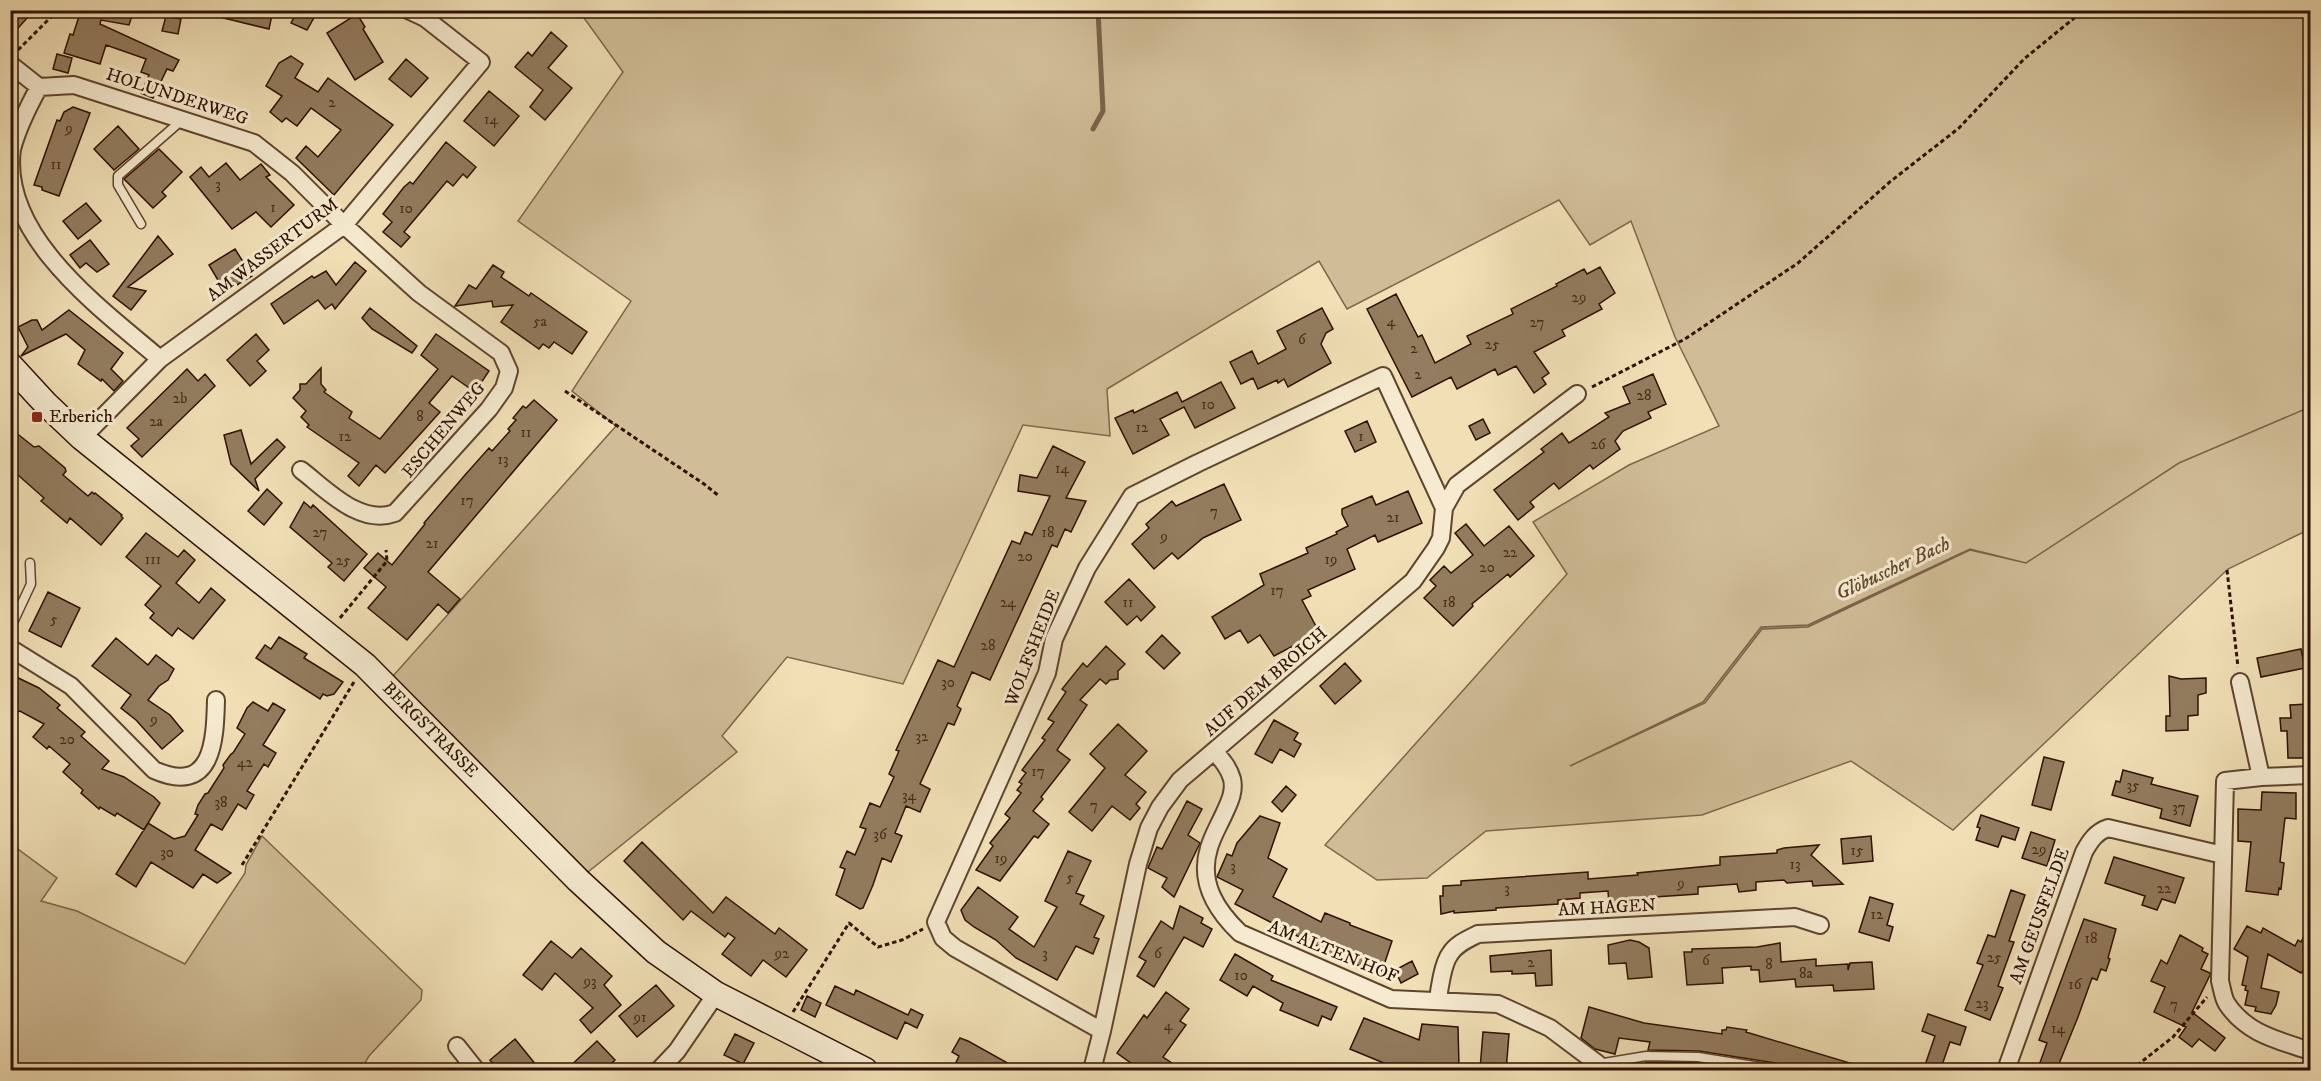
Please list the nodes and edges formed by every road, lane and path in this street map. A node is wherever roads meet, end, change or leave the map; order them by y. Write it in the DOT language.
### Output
graph roads {
  1 [pos="58,10"];
  2 [pos="408,10"];
  3 [pos="2084,10"];
  4 [pos="10,57"];
  5 [pos="10,64"];
  6 [pos="39,87"];
  7 [pos="182,120"];
  8 [pos="141,224"];
  9 [pos="344,225"];
  10 [pos="160,359"];
  11 [pos="10,365"];
  12 [pos="565,391"];
  13 [pos="1577,394"];
  14 [pos="82,438"];
  15 [pos="301,470"];
  16 [pos="719,496"];
  17 [pos="1444,508"];
  18 [pos="386,550"];
  19 [pos="30,563"];
  20 [pos="2227,570"];
  21 [pos="10,629"];
  22 [pos="327,633"];
  23 [pos="10,648"];
  24 [pos="365,665"];
  25 [pos="2240,682"];
  26 [pos="216,700"];
  27 [pos="1215,752"];
  28 [pos="2310,775"];
  29 [pos="2261,777"];
  30 [pos="2223,855"];
  31 [pos="242,865"];
  32 [pos="936,922"];
  33 [pos="1820,925"];
  34 [pos="2220,981"];
  35 [pos="716,994"];
  36 [pos="1438,1001"];
  37 [pos="782,1029"];
  38 [pos="1102,1031"];
  39 [pos="457,1046"];
  40 [pos="2310,1051"];
  41 [pos="1599,1068"];
  42 [pos="476,1071"];
  43 [pos="660,1071"];
  44 [pos="866,1071"];
  45 [pos="1092,1071"];
  46 [pos="1780,1071"];
  47 [pos="2006,1071"];
  48 [pos="2131,1071"];
  1 -- 4 [label="path"];
  2 -- 9 [label="street, AM WASSERTURM"];
  3 -- 13 [label="path"];
  5 -- 6 [label="street"];
  6 -- 7 [label="street, HOLUNDERWEG"];
  6 -- 10 [label="street"];
  7 -- 8 [label="lane"];
  7 -- 9 [label="street, HOLUNDERWEG"];
  9 -- 10 [label="street, AM WASSERTURM"];
  9 -- 15 [label="street, ESCHENWEG"];
  10 -- 14 [label="street, AM WASSERTURM"];
  11 -- 14 [label="street, BERGSTRASSE"];
  12 -- 16 [label="path"];
  13 -- 17 [label="street, AUF DEM BROICH"];
  14 -- 22 [label="street, BERGSTRASSE"];
  17 -- 27 [label="street, AUF DEM BROICH"];
  17 -- 32 [label="street, WOLFSHEIDE"];
  18 -- 22 [label="path"];
  19 -- 21 [label="lane"];
  20 -- 25 [label="path"];
  22 -- 24 [label="street, BERGSTRASSE"];
  23 -- 26 [label="street"];
  24 -- 31 [label="path"];
  24 -- 35 [label="street, BERGSTRASSE"];
  25 -- 29 [label="street"];
  27 -- 36 [label="street, AM ALTEN HOF"];
  27 -- 38 [label="street, AUF DEM BROICH"];
  28 -- 29 [label="street"];
  29 -- 30 [label="street"];
  30 -- 34 [label="street"];
  30 -- 47 [label="street, AM GEUSFELDE"];
  32 -- 37 [label="path"];
  32 -- 38 [label="street"];
  33 -- 36 [label="street, AM HAGEN"];
  34 -- 40 [label="street"];
  34 -- 48 [label="path"];
  35 -- 37 [label="street, BERGSTRASSE"];
  35 -- 43 [label="street"];
  36 -- 41 [label="street, AM ALTEN HOF"];
  37 -- 44 [label="street, BERGSTRASSE"];
  38 -- 45 [label="street, AUF DEM BROICH"];
  39 -- 42 [label="street"];
  41 -- 46 [label="lane, AM ALTEN HOF"];
}
